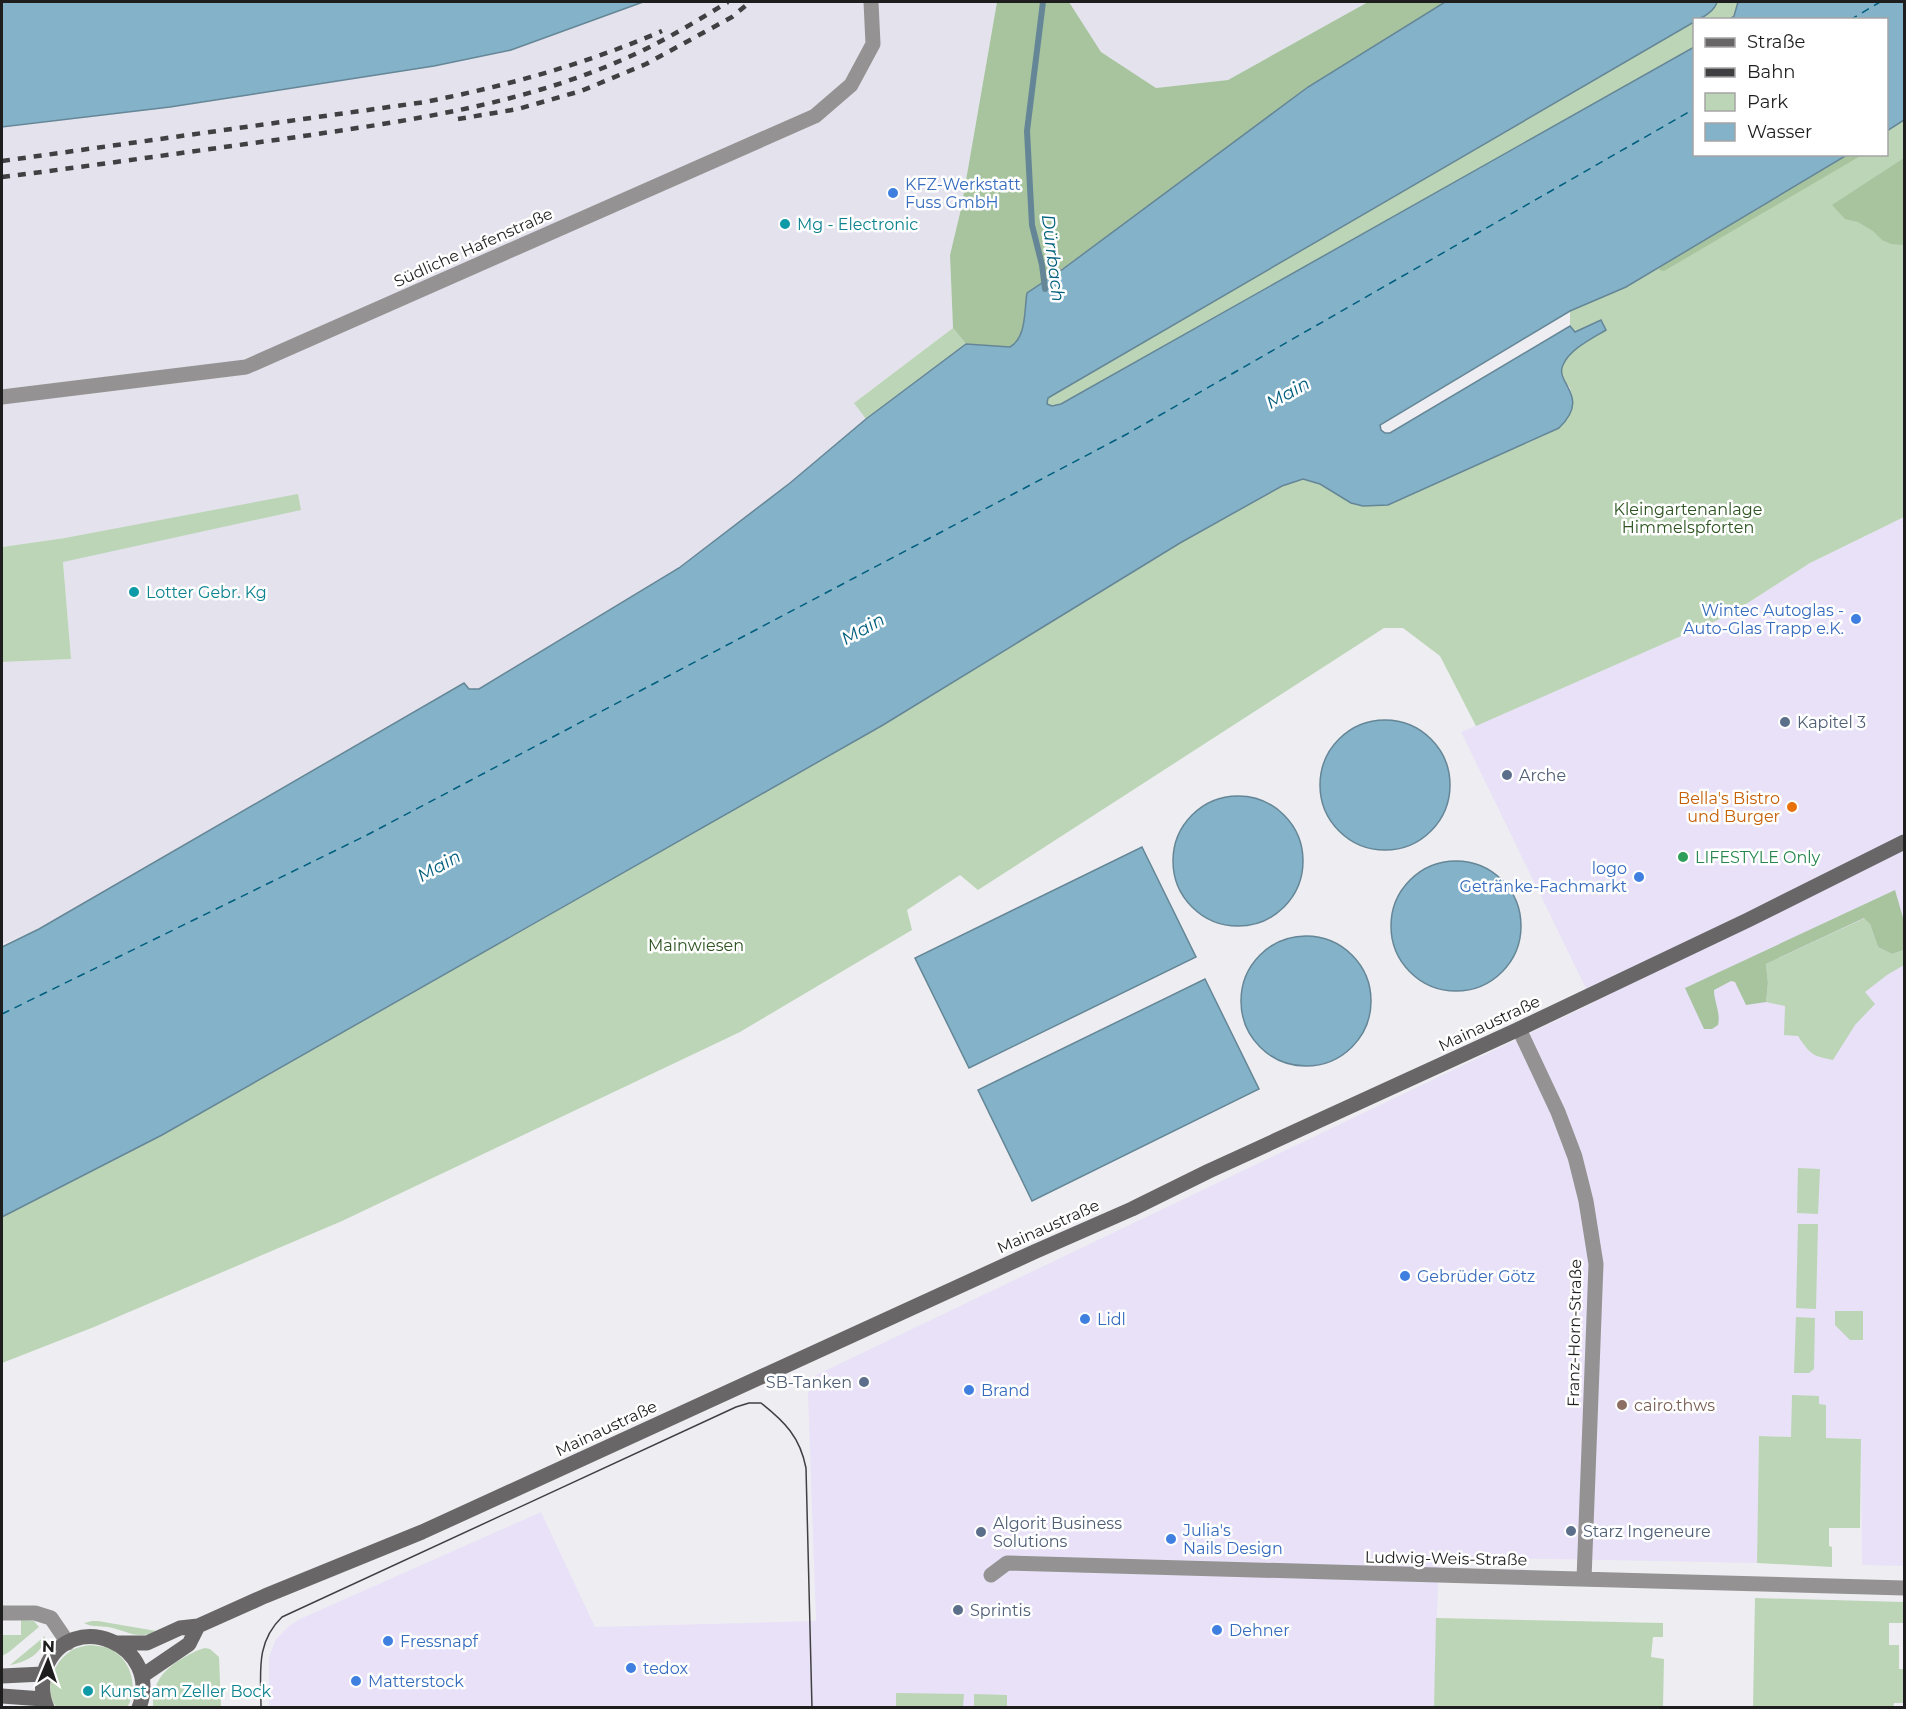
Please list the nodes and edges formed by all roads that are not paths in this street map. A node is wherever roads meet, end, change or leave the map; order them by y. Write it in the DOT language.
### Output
graph roads {
  1 [pos="871,2"];
  2 [pos="2,397"];
  3 [pos="1905,842"];
  4 [pos="1519,1029"];
  5 [pos="991,1575"];
  6 [pos="1584,1579"];
  7 [pos="1905,1588"];
  8 [pos="2,1613"];
  9 [pos="198,1626"];
  10 [pos="68,1642"];
  11 [pos="117,1642"];
  12 [pos="44,1674"];
  13 [pos="2,1676"];
  14 [pos="142,1676"];
  15 [pos="2,1696"];
  16 [pos="45,1703"];
  17 [pos="138,1707"];
  1 -- 2 [label="street, Südliche Hafenstraße"];
  3 -- 4 [label="main road, Mainaustraße"];
  4 -- 6 [label="street, Franz-Horn-Straße"];
  4 -- 9 [label="main road, Mainaustraße"];
  5 -- 6 [label="street, Ludwig-Weis-Straße"];
  6 -- 7 [label="street, Ludwig-Weis-Straße"];
  8 -- 10 [label="street"];
  9 -- 11 [label="main road, Mainaustraße"];
  9 -- 14 [label="main road"];
  10 -- 11 [label="main road, Mainaustraße"];
  10 -- 12 [label="main road"];
  11 -- 14 [label="main road"];
  12 -- 13 [label="main road"];
  12 -- 16 [label="main road"];
  14 -- 17 [label="main road"];
  15 -- 16 [label="main road"];
}
